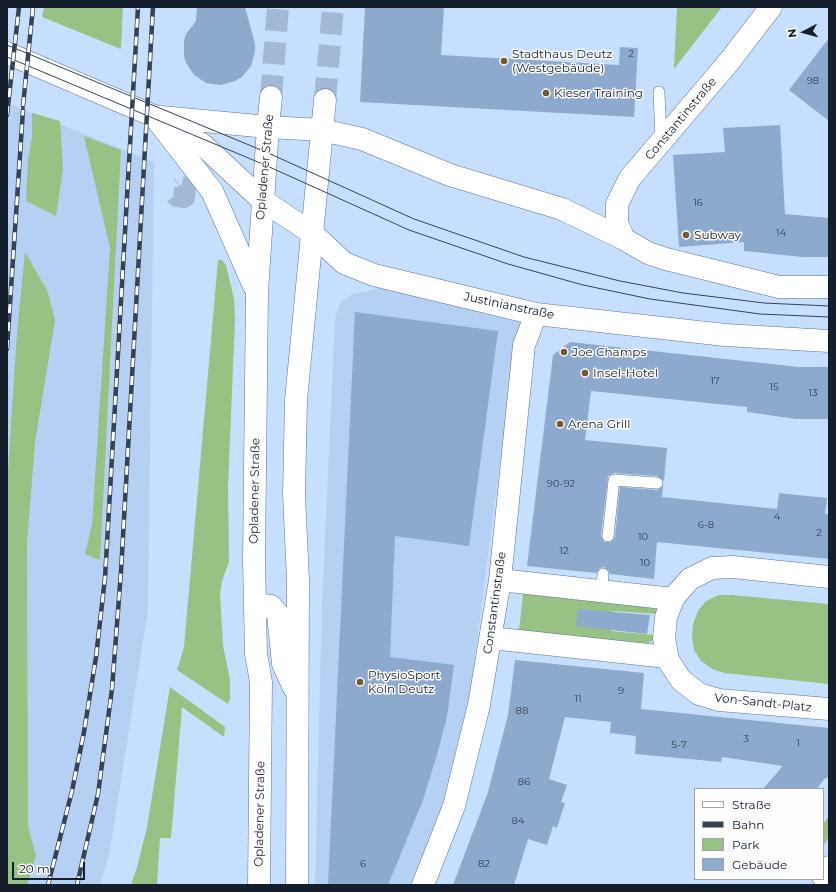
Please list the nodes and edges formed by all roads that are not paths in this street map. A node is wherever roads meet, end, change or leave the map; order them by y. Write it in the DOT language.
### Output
graph roads {
  1 [pos="772,7"];
  2 [pos="7,53"];
  3 [pos="659,92"];
  4 [pos="271,97"];
  5 [pos="325,100"];
  6 [pos="154,116"];
  7 [pos="268,128"];
  8 [pos="322,130"];
  9 [pos="661,142"];
  10 [pos="262,200"];
  11 [pos="312,233"];
  12 [pos="624,239"];
  13 [pos="829,287"];
  14 [pos="257,292"];
  15 [pos="536,314"];
  16 [pos="829,341"];
  17 [pos="657,483"];
  18 [pos="608,536"];
  19 [pos="829,577"];
  20 [pos="500,580"];
  21 [pos="673,599"];
  22 [pos="255,609"];
  23 [pos="491,638"];
  24 [pos="668,656"];
  25 [pos="298,697"];
  26 [pos="829,709"];
  27 [pos="259,885"];
  28 [pos="297,885"];
  29 [pos="423,885"];
  1 -- 9 [label="main road, Constantinstraße"];
  2 -- 6 [label="main road"];
  3 -- 9 [label="lane"];
  4 -- 7 [label="main road, Opladener Straße"];
  5 -- 8 [label="main road"];
  6 -- 7 [label="main road"];
  6 -- 10 [label="main road, Justinianstraße"];
  6 -- 14 [label="main road"];
  7 -- 8 [label="main road"];
  7 -- 10 [label="main road, Opladener Straße"];
  8 -- 11 [label="main road"];
  8 -- 12 [label="main road"];
  9 -- 12 [label="main road, Constantinstraße"];
  10 -- 11 [label="main road, Justinianstraße"];
  10 -- 14 [label="main road, Opladener Straße"];
  11 -- 15 [label="main road, Justinianstraße"];
  11 -- 25 [label="main road"];
  12 -- 13 [label="main road"];
  14 -- 22 [label="main road, Opladener Straße"];
  15 -- 16 [label="main road, Justinianstraße"];
  15 -- 20 [label="main road, Constantinstraße"];
  17 -- 18 [label="lane"];
  19 -- 21 [label="main road, Von-Sandt-Platz"];
  20 -- 21 [label="main road"];
  20 -- 23 [label="main road, Constantinstraße"];
  21 -- 24 [label="main road, Von-Sandt-Platz"];
  22 -- 25 [label="main road"];
  22 -- 27 [label="main road, Opladener Straße"];
  23 -- 24 [label="main road"];
  23 -- 29 [label="main road, Constantinstraße"];
  24 -- 26 [label="main road, Von-Sandt-Platz"];
  25 -- 28 [label="main road"];
}
